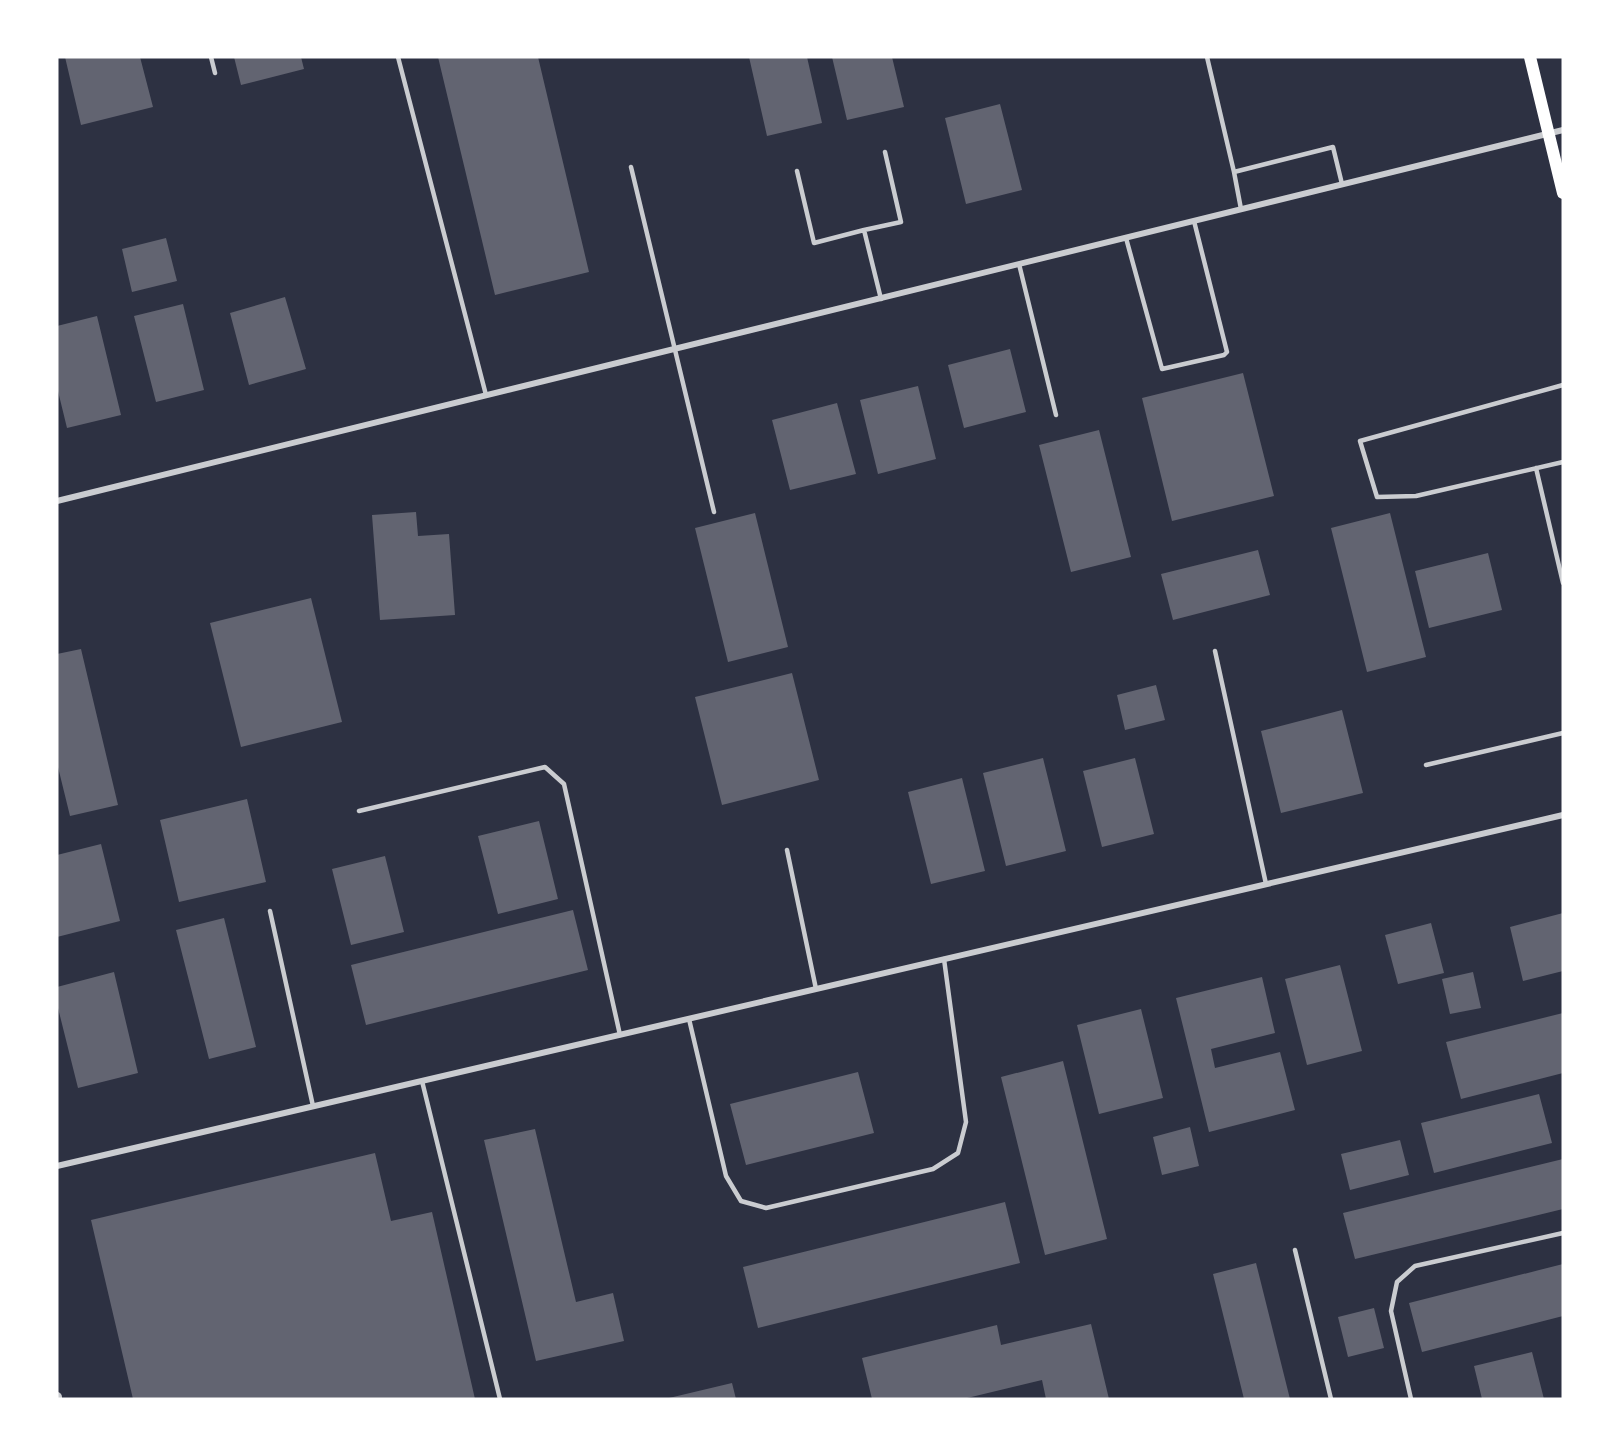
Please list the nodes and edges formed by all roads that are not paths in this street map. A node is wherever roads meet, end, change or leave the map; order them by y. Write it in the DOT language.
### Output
graph roads {
  1 [pos="211,57"];
  2 [pos="398,57"];
  3 [pos="1207,57"];
  4 [pos="1530,57"];
  5 [pos="215,74"];
  6 [pos="1563,130"];
  7 [pos="1549,133"];
  8 [pos="885,152"];
  9 [pos="631,167"];
  10 [pos="797,171"];
  11 [pos="1234,172"];
  12 [pos="1342,184"];
  13 [pos="1563,194"];
  14 [pos="1241,209"];
  15 [pos="1194,221"];
  16 [pos="864,230"];
  17 [pos="1126,238"];
  18 [pos="1019,264"];
  19 [pos="881,299"];
  20 [pos="675,349"];
  21 [pos="1563,385"];
  22 [pos="486,395"];
  23 [pos="1056,415"];
  24 [pos="1563,462"];
  25 [pos="1536,468"];
  26 [pos="57,501"];
  27 [pos="714,512"];
  28 [pos="1563,583"];
  29 [pos="1215,651"];
  30 [pos="1563,733"];
  31 [pos="1426,765"];
  32 [pos="359,811"];
  33 [pos="1563,814"];
  34 [pos="787,850"];
  35 [pos="1266,884"];
  36 [pos="270,911"];
  37 [pos="944,959"];
  38 [pos="816,989"];
  39 [pos="689,1019"];
  40 [pos="620,1035"];
  41 [pos="422,1081"];
  42 [pos="313,1106"];
  43 [pos="57,1166"];
  44 [pos="1563,1233"];
  45 [pos="1296,1250"];
  46 [pos="500,1399"];
  47 [pos="1331,1399"];
  48 [pos="1411,1399"];
  1 -- 5 [label="lane"];
  2 -- 22 [label="lane"];
  3 -- 11 [label="lane"];
  4 -- 7 [label="main road"];
  6 -- 7 [label="street"];
  7 -- 12 [label="street"];
  7 -- 13 [label="main road"];
  8 -- 16 [label="lane"];
  9 -- 20 [label="lane"];
  10 -- 16 [label="lane"];
  11 -- 12 [label="lane"];
  11 -- 14 [label="lane"];
  12 -- 14 [label="street"];
  14 -- 15 [label="street"];
  15 -- 17 [label="street"];
  15 -- 17 [label="lane"];
  16 -- 19 [label="lane"];
  17 -- 18 [label="street"];
  18 -- 19 [label="street"];
  18 -- 23 [label="lane"];
  19 -- 20 [label="street"];
  20 -- 22 [label="street"];
  20 -- 27 [label="lane"];
  21 -- 25 [label="lane"];
  22 -- 26 [label="street"];
  24 -- 25 [label="lane"];
  25 -- 28 [label="lane"];
  29 -- 35 [label="lane"];
  30 -- 31 [label="lane"];
  32 -- 40 [label="lane"];
  33 -- 35 [label="street"];
  34 -- 38 [label="lane"];
  35 -- 37 [label="street"];
  36 -- 42 [label="lane"];
  37 -- 38 [label="street"];
  37 -- 39 [label="lane"];
  38 -- 39 [label="street"];
  39 -- 40 [label="street"];
  40 -- 41 [label="street"];
  41 -- 42 [label="street"];
  41 -- 46 [label="lane"];
  42 -- 43 [label="street"];
  44 -- 48 [label="lane"];
  45 -- 47 [label="lane"];
}
